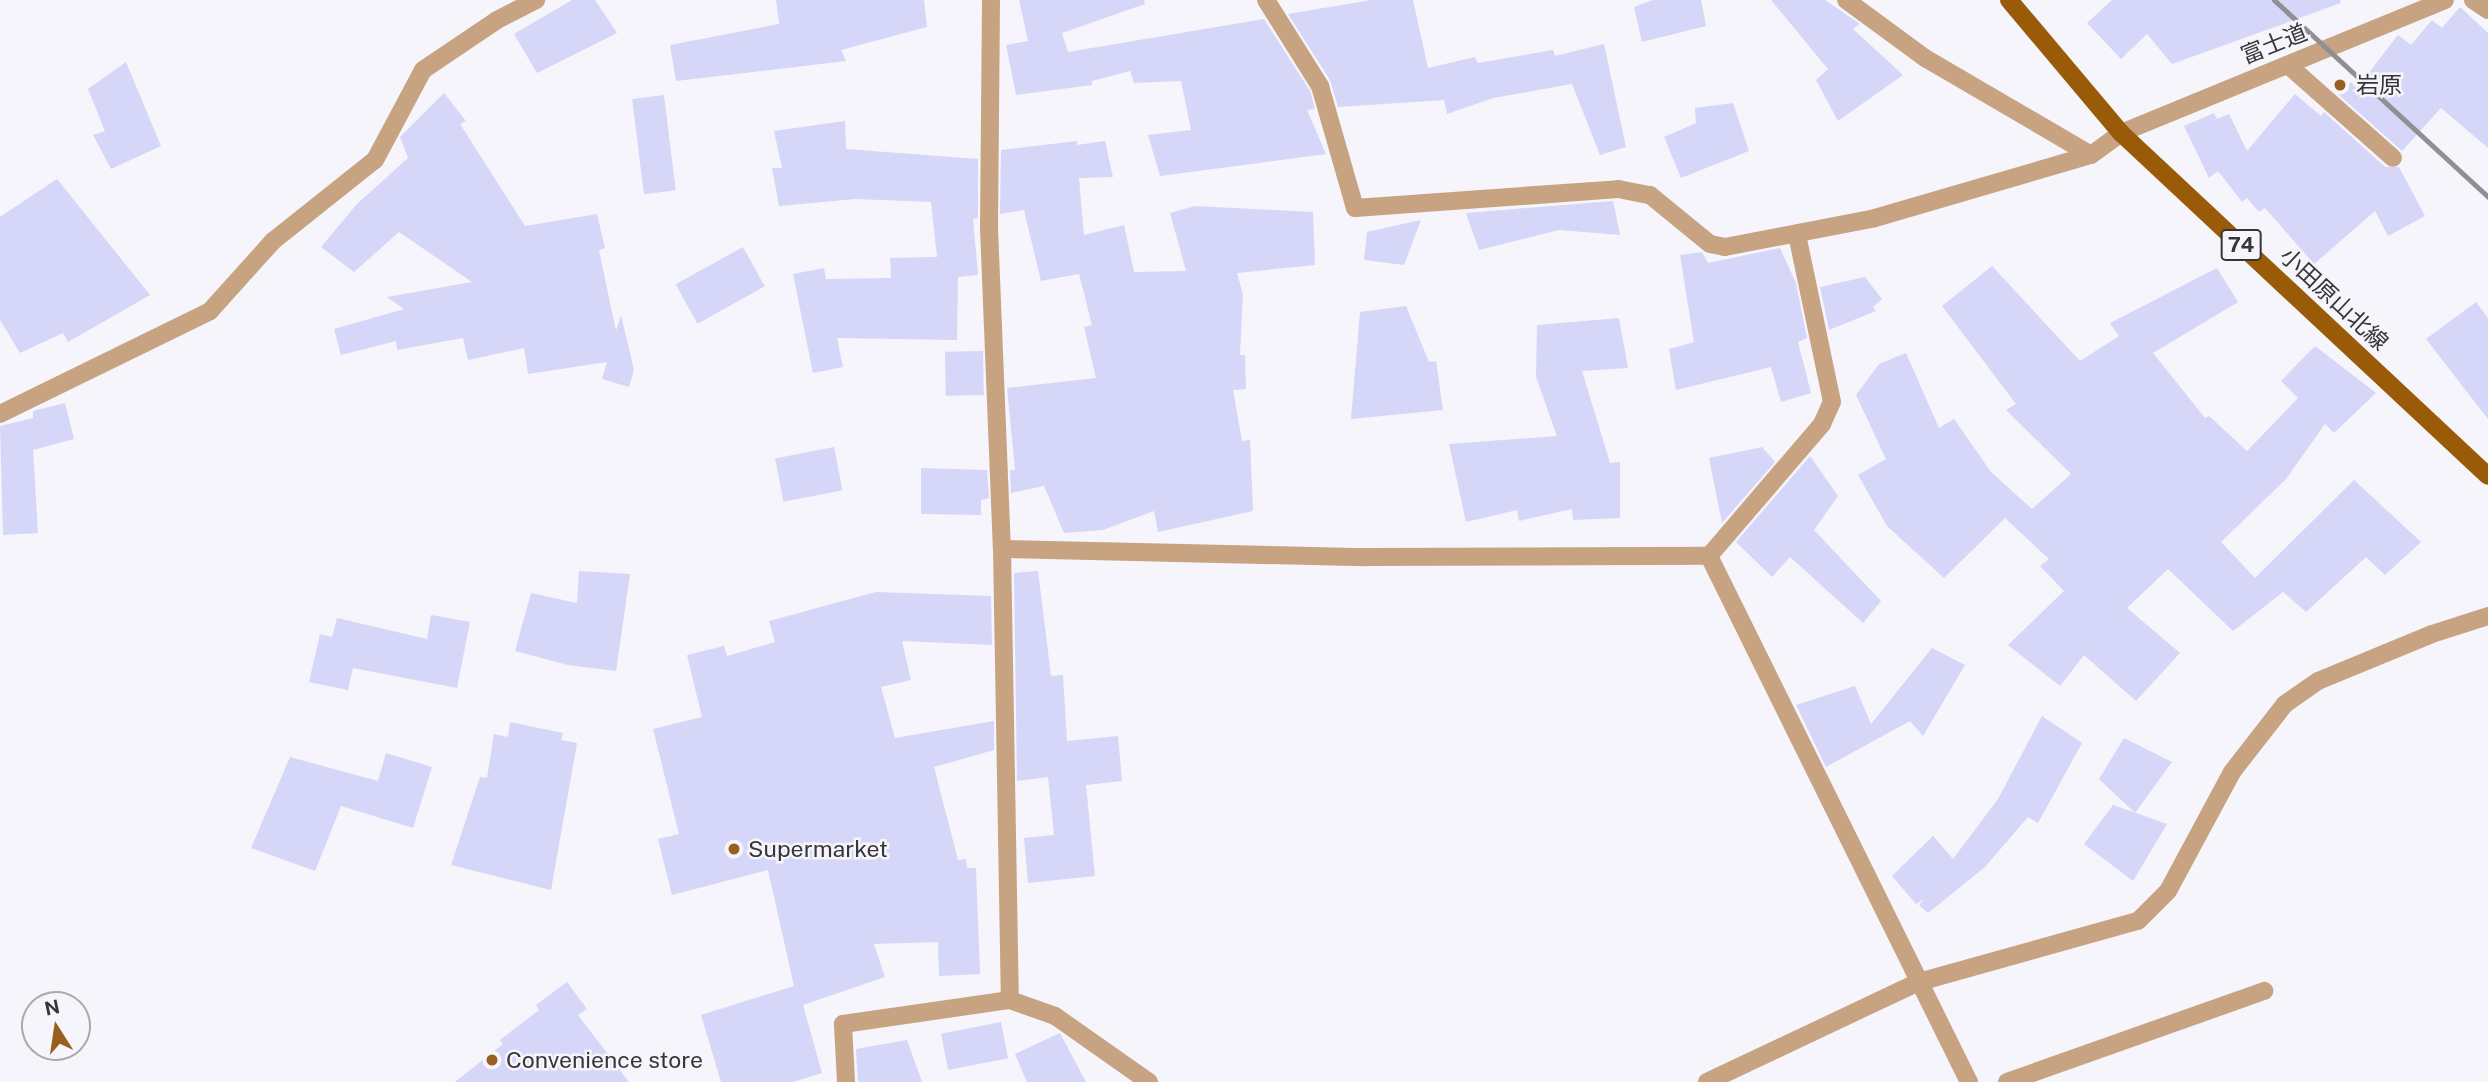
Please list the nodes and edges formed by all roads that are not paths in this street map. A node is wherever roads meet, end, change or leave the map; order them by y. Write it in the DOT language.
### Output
graph roads {
  1 [pos="536,0"];
  2 [pos="991,0"];
  3 [pos="1266,0"];
  4 [pos="1846,0"];
  5 [pos="2009,0"];
  6 [pos="2445,0"];
  7 [pos="2473,0"];
  8 [pos="2488,9"];
  9 [pos="2288,65"];
  10 [pos="2121,133"];
  11 [pos="2091,155"];
  12 [pos="2393,159"];
  13 [pos="1797,234"];
  14 [pos="0,414"];
  15 [pos="2488,476"];
  16 [pos="1002,549"];
  17 [pos="1709,556"];
  18 [pos="2488,616"];
  19 [pos="1919,982"];
  20 [pos="2264,991"];
  21 [pos="1010,1000"];
  22 [pos="846,1082"];
  23 [pos="1149,1082"];
  24 [pos="1707,1082"];
  25 [pos="1969,1082"];
  26 [pos="2007,1082"];
  1 -- 14 [label="street"];
  2 -- 16 [label="street"];
  3 -- 13 [label="street, 富士道"];
  4 -- 11 [label="street"];
  5 -- 10 [label="main road, 小田原山北線 / 74"];
  6 -- 9 [label="street, 富士道"];
  7 -- 8 [label="street"];
  9 -- 10 [label="street, 富士道"];
  9 -- 12 [label="street"];
  10 -- 11 [label="street, 富士道"];
  10 -- 15 [label="main road, 小田原山北線 / 74"];
  11 -- 13 [label="street, 富士道"];
  13 -- 17 [label="street"];
  16 -- 17 [label="street"];
  16 -- 21 [label="street"];
  17 -- 19 [label="street"];
  18 -- 19 [label="street"];
  19 -- 24 [label="street"];
  19 -- 25 [label="street"];
  20 -- 26 [label="street"];
  21 -- 22 [label="street"];
  21 -- 23 [label="street"];
}
